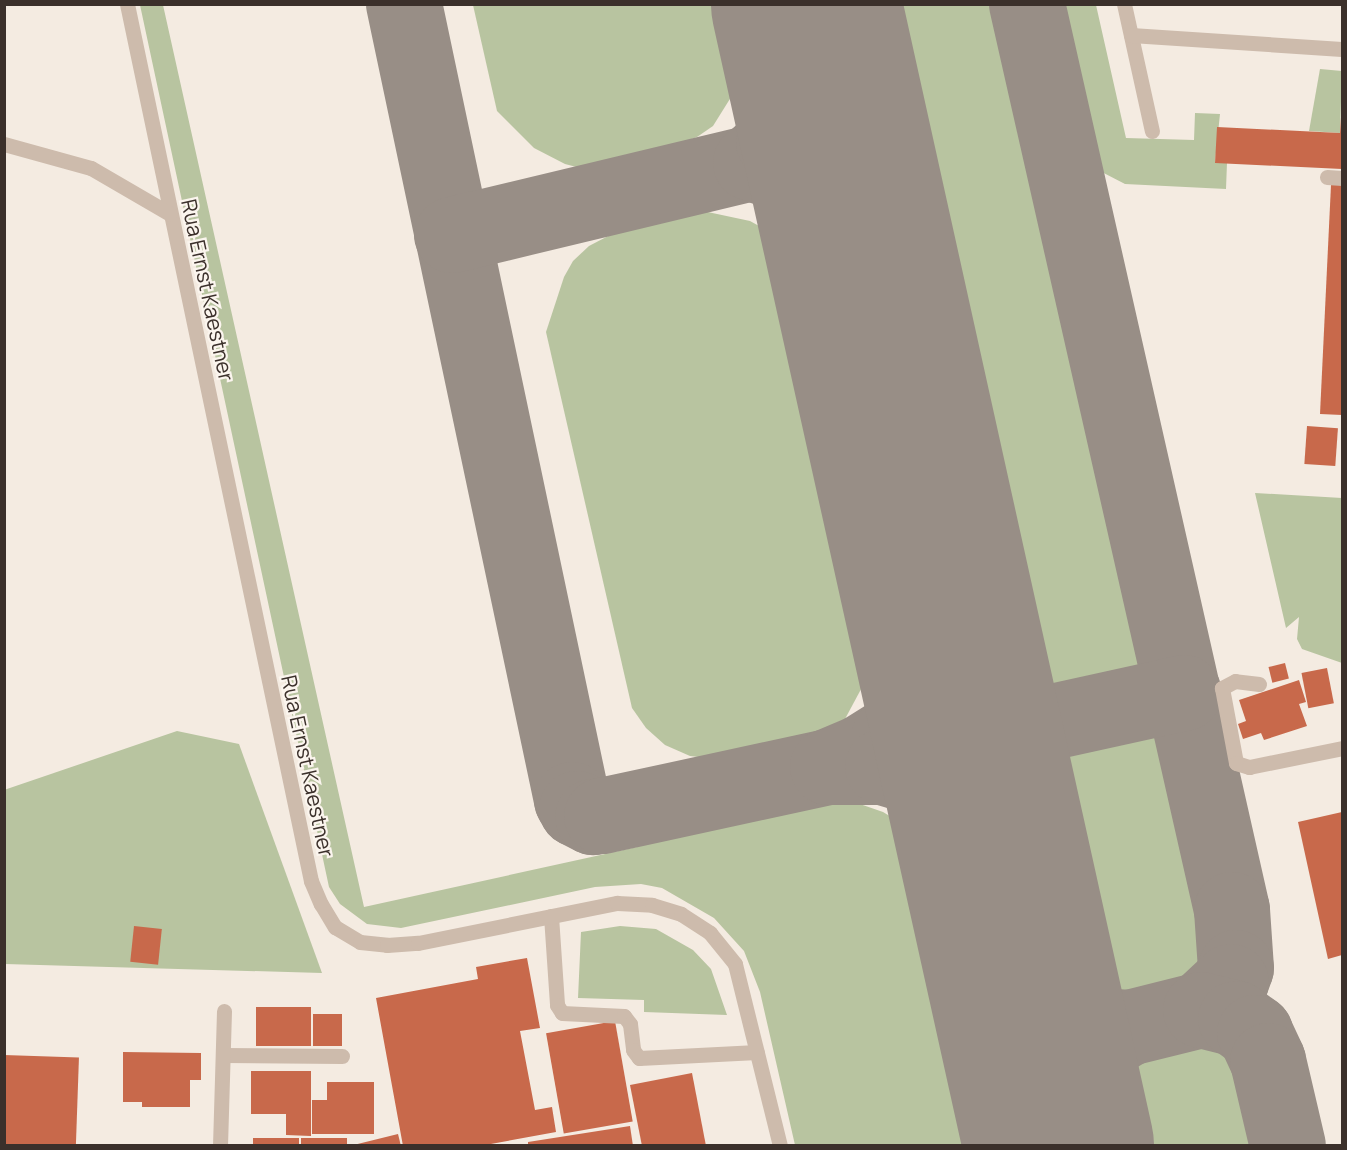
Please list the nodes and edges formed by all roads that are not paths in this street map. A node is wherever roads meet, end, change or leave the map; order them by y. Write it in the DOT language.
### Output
graph roads {
  1 [pos="127,4"];
  2 [pos="1124,4"];
  3 [pos="1131,35"];
  4 [pos="1342,39"];
  5 [pos="1342,49"];
  6 [pos="1152,130"];
  7 [pos="4,144"];
  8 [pos="170,214"];
  9 [pos="1259,684"];
  10 [pos="1342,748"];
  11 [pos="551,916"];
  12 [pos="224,1011"];
  13 [pos="757,1052"];
  14 [pos="223,1055"];
  15 [pos="342,1056"];
  16 [pos="220,1146"];
  17 [pos="780,1146"];
  1 -- 8 [label="street, Rua Ernst Kaestner"];
  2 -- 3 [label="street"];
  3 -- 5 [label="street"];
  3 -- 6 [label="street"];
  4 -- 5 [label="street"];
  7 -- 8 [label="street"];
  8 -- 11 [label="street, Rua Ernst Kaestner"];
  9 -- 10 [label="street"];
  11 -- 13 [label="street, Rua Ernst Kaestner"];
  11 -- 13 [label="street"];
  12 -- 14 [label="street"];
  13 -- 17 [label="street, Rua Ernst Kaestner"];
  14 -- 15 [label="street"];
  14 -- 16 [label="street"];
}
